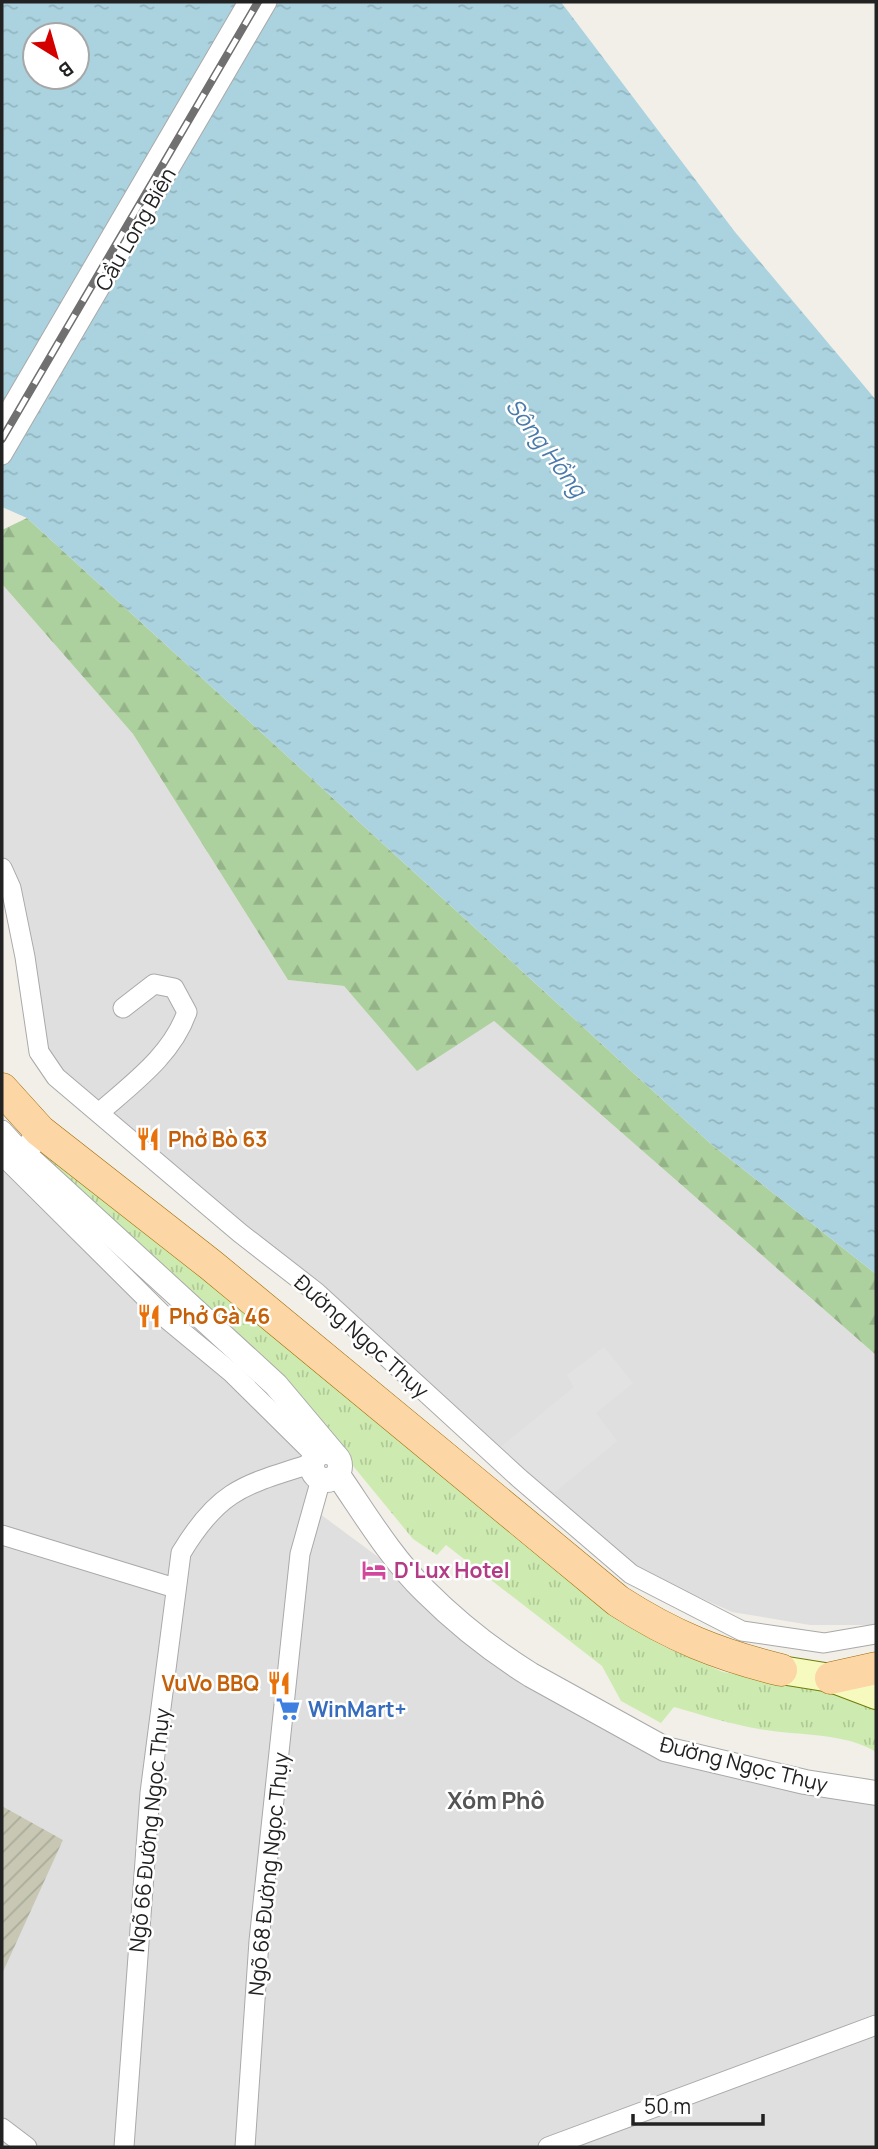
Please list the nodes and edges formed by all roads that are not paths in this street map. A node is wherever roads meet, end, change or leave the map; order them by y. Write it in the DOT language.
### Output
graph roads {
  1 [pos="248,2"];
  2 [pos="267,2"];
  3 [pos="2,423"];
  4 [pos="2,455"];
  5 [pos="2,867"];
  6 [pos="123,1008"];
  7 [pos="2,1089"];
  8 [pos="100,1112"];
  9 [pos="2,1130"];
  10 [pos="22,1147"];
  11 [pos="324,1465"];
  12 [pos="2,1535"];
  13 [pos="175,1588"];
  14 [pos="876,1634"];
  15 [pos="876,1668"];
  16 [pos="781,1670"];
  17 [pos="831,1678"];
  18 [pos="876,1685"];
  19 [pos="876,1695"];
  20 [pos="876,1793"];
  21 [pos="876,2025"];
  22 [pos="2,2128"];
  23 [pos="27,2147"];
  24 [pos="124,2147"];
  25 [pos="245,2147"];
  26 [pos="548,2147"];
  1 -- 3 [label="street, Cầu Long Biên"];
  2 -- 4 [label="street, Cầu Long Biên"];
  5 -- 8 [label="street, Đường Ngọc Thụy"];
  6 -- 8 [label="street"];
  7 -- 10 [label="main road, Đường Ngọc Thụy"];
  8 -- 14 [label="street, Đường Ngọc Thụy"];
  9 -- 10 [label="street, Đường Ngọc Thụy"];
  10 -- 11 [label="street, Đường Ngọc Thụy"];
  10 -- 16 [label="main road, Đường Ngọc Thụy"];
  11 -- 13 [label="street, Ngõ 66 Đường Ngọc Thụy"];
  11 -- 20 [label="street, Đường Ngọc Thụy"];
  11 -- 25 [label="street, Ngõ 68 Đường Ngọc Thụy"];
  12 -- 13 [label="street"];
  13 -- 24 [label="street, Ngõ 66 Đường Ngọc Thụy"];
  15 -- 17 [label="main road, Đường Ngọc Thụy"];
  16 -- 17 [label="main road, Đường Ngọc Thụy"];
  17 -- 18 [label="main road, Đường Ngọc Thụy"];
  17 -- 19 [label="main road"];
  21 -- 26 [label="street"];
  22 -- 23 [label="street"];
}
